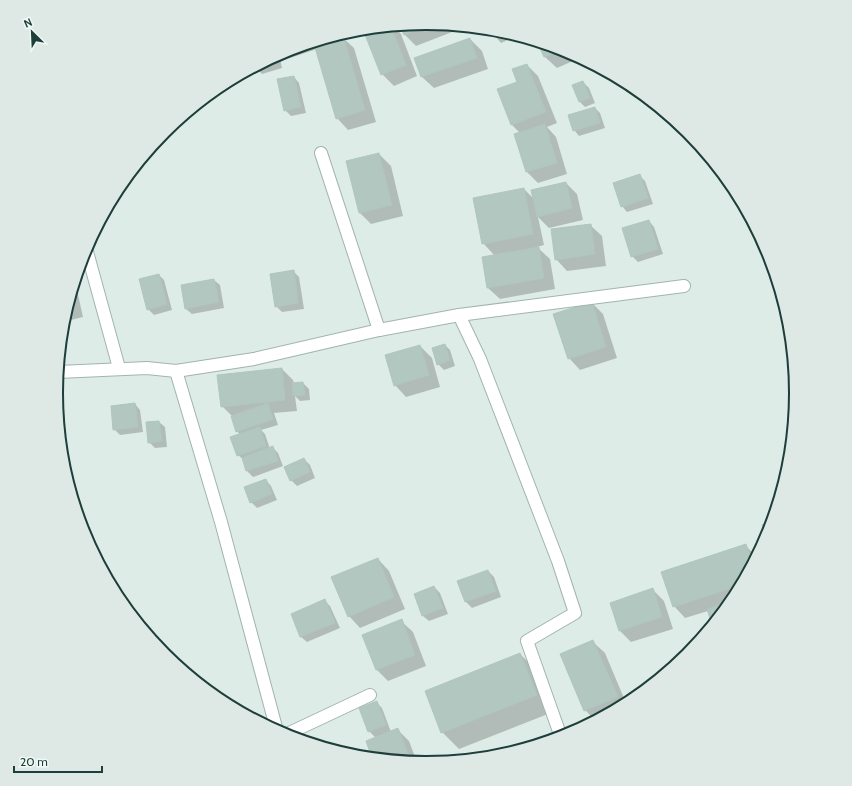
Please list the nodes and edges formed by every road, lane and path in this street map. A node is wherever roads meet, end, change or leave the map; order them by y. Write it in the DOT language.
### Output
graph roads {
  1 [pos="321,153"];
  2 [pos="89,259"];
  3 [pos="684,286"];
  4 [pos="460,315"];
  5 [pos="379,330"];
  6 [pos="119,368"];
  7 [pos="176,371"];
  8 [pos="64,372"];
  9 [pos="370,694"];
  10 [pos="275,723"];
  11 [pos="294,731"];
  12 [pos="559,731"];
  1 -- 5 [label="street"];
  2 -- 6 [label="street"];
  3 -- 4 [label="street"];
  4 -- 5 [label="street"];
  4 -- 12 [label="street"];
  5 -- 7 [label="street"];
  6 -- 7 [label="street"];
  6 -- 8 [label="street"];
  7 -- 10 [label="street"];
  9 -- 11 [label="street"];
}
